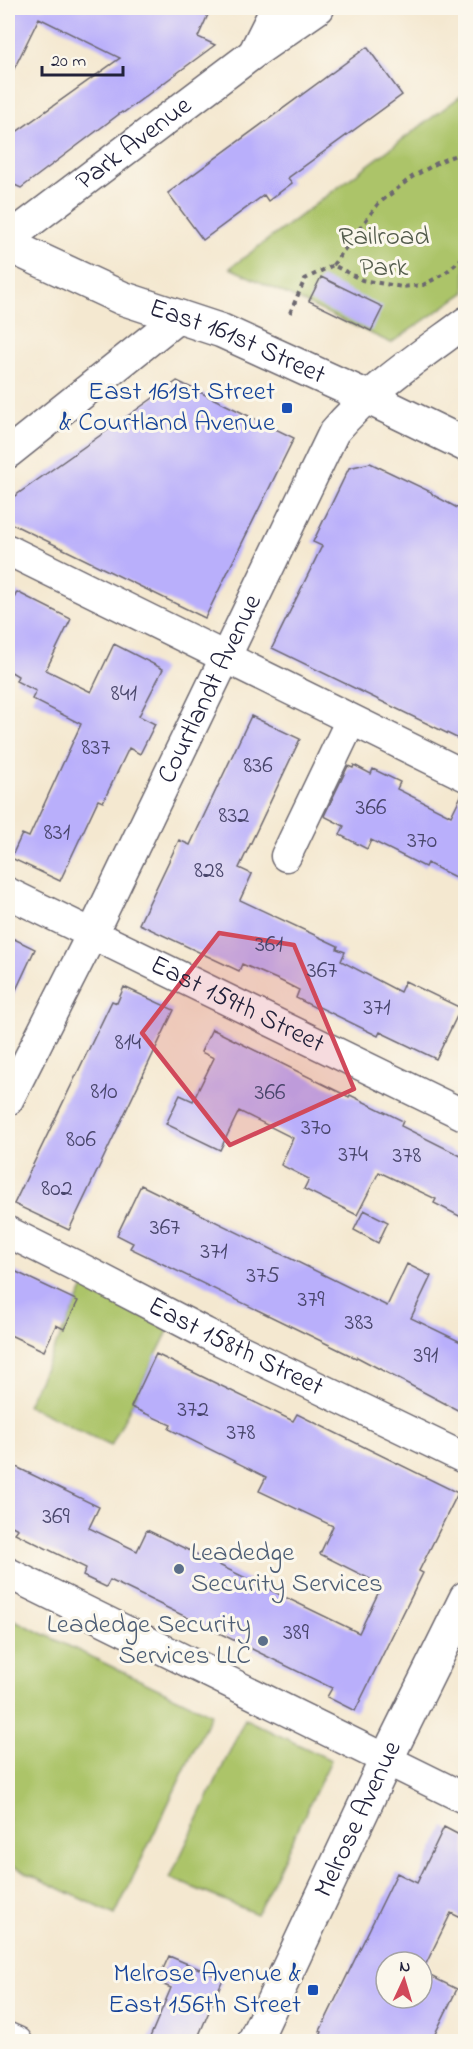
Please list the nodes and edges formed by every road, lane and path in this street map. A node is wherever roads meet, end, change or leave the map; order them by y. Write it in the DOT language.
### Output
graph roads {
  1 [pos="276,8"];
  2 [pos="319,8"];
  3 [pos="254,53"];
  4 [pos="465,150"];
  5 [pos="8,239"];
  6 [pos="8,245"];
  7 [pos="465,255"];
  8 [pos="333,265"];
  9 [pos="290,313"];
  10 [pos="180,316"];
  11 [pos="465,322"];
  12 [pos="367,397"];
  13 [pos="465,445"];
  14 [pos="8,453"];
  15 [pos="8,550"];
  16 [pos="224,658"];
  17 [pos="351,720"];
  18 [pos="465,776"];
  19 [pos="286,856"];
  20 [pos="8,893"];
  21 [pos="93,934"];
  22 [pos="8,1100"];
  23 [pos="465,1116"];
  24 [pos="8,1232"];
  25 [pos="465,1459"];
  26 [pos="8,1573"];
  27 [pos="465,1598"];
  28 [pos="386,1760"];
  29 [pos="465,1799"];
  30 [pos="8,2038"];
  31 [pos="17,2042"];
  32 [pos="254,2042"];
  1 -- 3 [label="street"];
  2 -- 3 [label="street, Park Avenue"];
  3 -- 5 [label="street, Park Avenue"];
  4 -- 8 [label="path"];
  6 -- 10 [label="main road, East 161st Street"];
  7 -- 8 [label="path"];
  8 -- 9 [label="path"];
  10 -- 12 [label="main road, East 161st Street"];
  10 -- 14 [label="street"];
  11 -- 12 [label="street, Courtlandt Avenue"];
  12 -- 13 [label="main road, East 161st Street"];
  12 -- 16 [label="street, Courtlandt Avenue"];
  15 -- 16 [label="street"];
  16 -- 17 [label="street"];
  16 -- 21 [label="street, Courtlandt Avenue"];
  17 -- 18 [label="street"];
  17 -- 19 [label="street"];
  20 -- 21 [label="street, East 159th Street"];
  21 -- 22 [label="street, Courtlandt Avenue"];
  21 -- 23 [label="street, East 159th Street"];
  24 -- 25 [label="street, East 158th Street"];
  26 -- 28 [label="street"];
  27 -- 28 [label="main road, Melrose Avenue"];
  28 -- 29 [label="street"];
  28 -- 32 [label="main road, Melrose Avenue"];
  30 -- 31 [label="street"];
}
